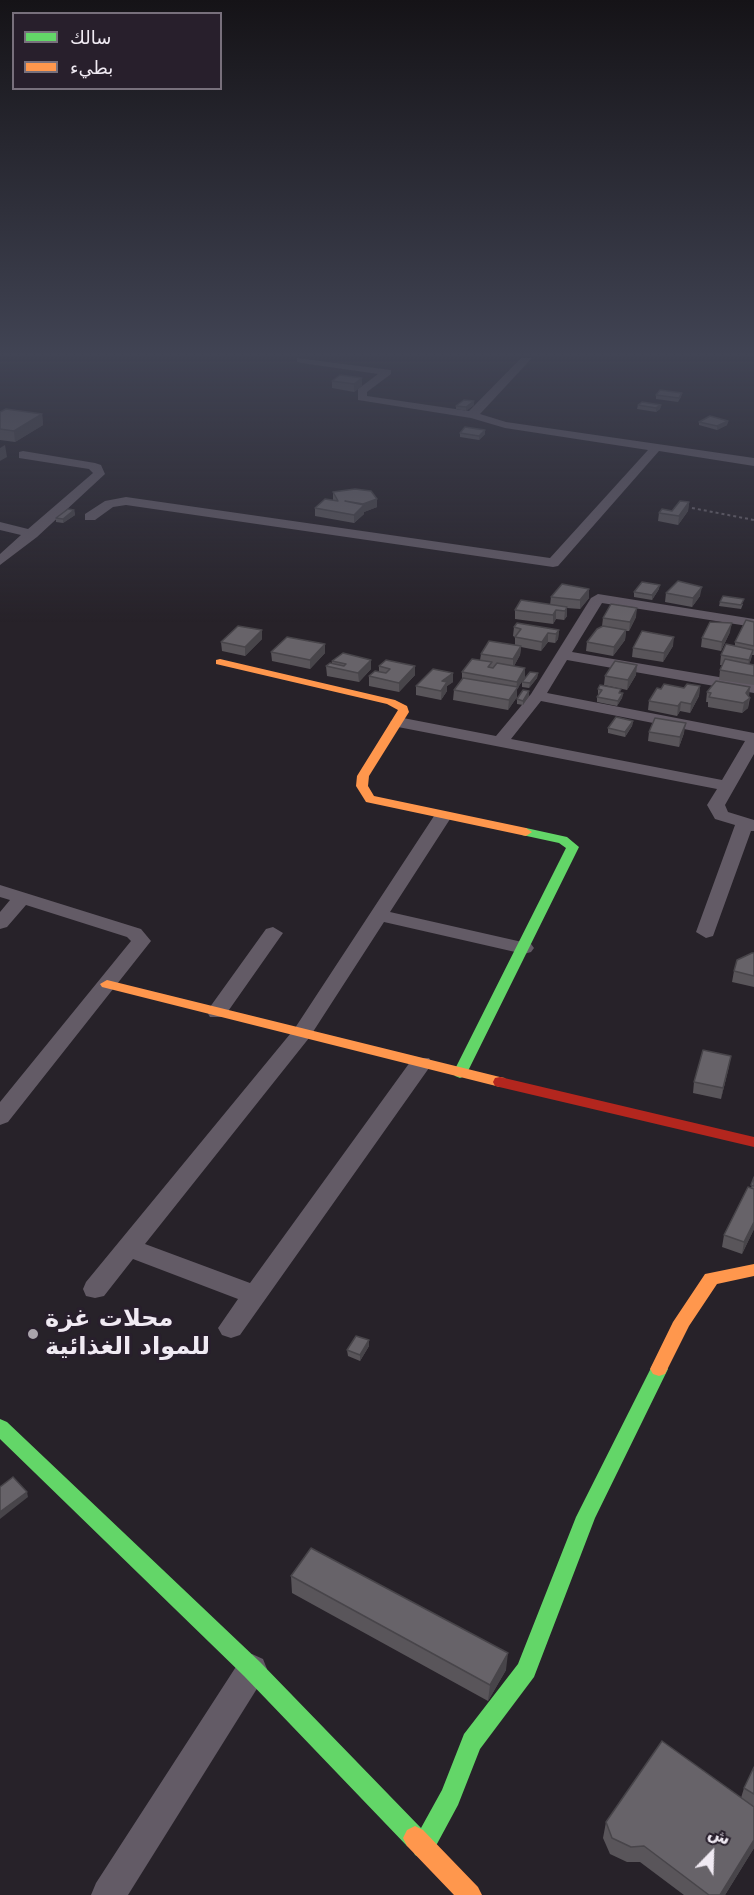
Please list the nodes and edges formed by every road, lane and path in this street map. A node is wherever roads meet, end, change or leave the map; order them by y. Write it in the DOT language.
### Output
graph roads {
  1 [pos="639,446"];
  2 [pos="655,449"];
  3 [pos="23,455"];
  4 [pos="754,462"];
  5 [pos="692,508"];
  6 [pos="90,517"];
  7 [pos="754,520"];
  8 [pos="0,526"];
  9 [pos="32,534"];
  10 [pos="0,561"];
  11 [pos="754,623"];
  12 [pos="564,655"];
  13 [pos="220,662"];
  14 [pos="754,688"];
  15 [pos="537,696"];
  16 [pos="398,722"];
  17 [pos="500,742"];
  18 [pos="753,742"];
  19 [pos="729,786"];
  20 [pos="443,816"];
  21 [pos="749,825"];
  22 [pos="0,891"];
  23 [pos="22,899"];
  24 [pos="379,915"];
  25 [pos="0,923"];
  26 [pos="706,932"];
  27 [pos="273,933"];
  28 [pos="524,948"];
  29 [pos="107,984"];
  30 [pos="217,1012"];
  31 [pos="302,1033"];
  32 [pos="421,1064"];
  33 [pos="460,1073"];
  34 [pos="0,1117"];
  35 [pos="754,1142"];
  36 [pos="129,1248"];
  37 [pos="754,1270"];
  38 [pos="95,1289"];
  39 [pos="255,1295"];
  40 [pos="231,1328"];
  41 [pos="0,1427"];
  42 [pos="252,1669"];
  43 [pos="423,1847"];
  44 [pos="108,1895"];
  45 [pos="470,1895"];
  1 -- 2 [label="street"];
  2 -- 4 [label="street"];
  2 -- 6 [label="street"];
  3 -- 9 [label="street"];
  5 -- 7 [label="path"];
  8 -- 9 [label="street"];
  9 -- 10 [label="street"];
  11 -- 12 [label="street"];
  12 -- 14 [label="street"];
  12 -- 15 [label="street"];
  13 -- 16 [label="street"];
  15 -- 17 [label="street"];
  15 -- 18 [label="street"];
  16 -- 17 [label="street"];
  16 -- 20 [label="street"];
  17 -- 19 [label="street"];
  18 -- 19 [label="street"];
  19 -- 21 [label="street"];
  20 -- 24 [label="street"];
  20 -- 28 [label="street"];
  21 -- 26 [label="street"];
  22 -- 23 [label="street"];
  23 -- 25 [label="street"];
  23 -- 29 [label="street"];
  24 -- 28 [label="street"];
  24 -- 31 [label="street"];
  27 -- 30 [label="street"];
  28 -- 33 [label="street"];
  29 -- 30 [label="street"];
  29 -- 34 [label="street"];
  30 -- 31 [label="street"];
  31 -- 32 [label="street"];
  31 -- 36 [label="street"];
  32 -- 33 [label="street"];
  32 -- 39 [label="street"];
  33 -- 35 [label="street"];
  36 -- 38 [label="street"];
  36 -- 39 [label="street"];
  37 -- 43 [label="street"];
  39 -- 40 [label="street"];
  41 -- 42 [label="street"];
  42 -- 43 [label="street"];
  42 -- 44 [label="street"];
  43 -- 45 [label="street"];
}
